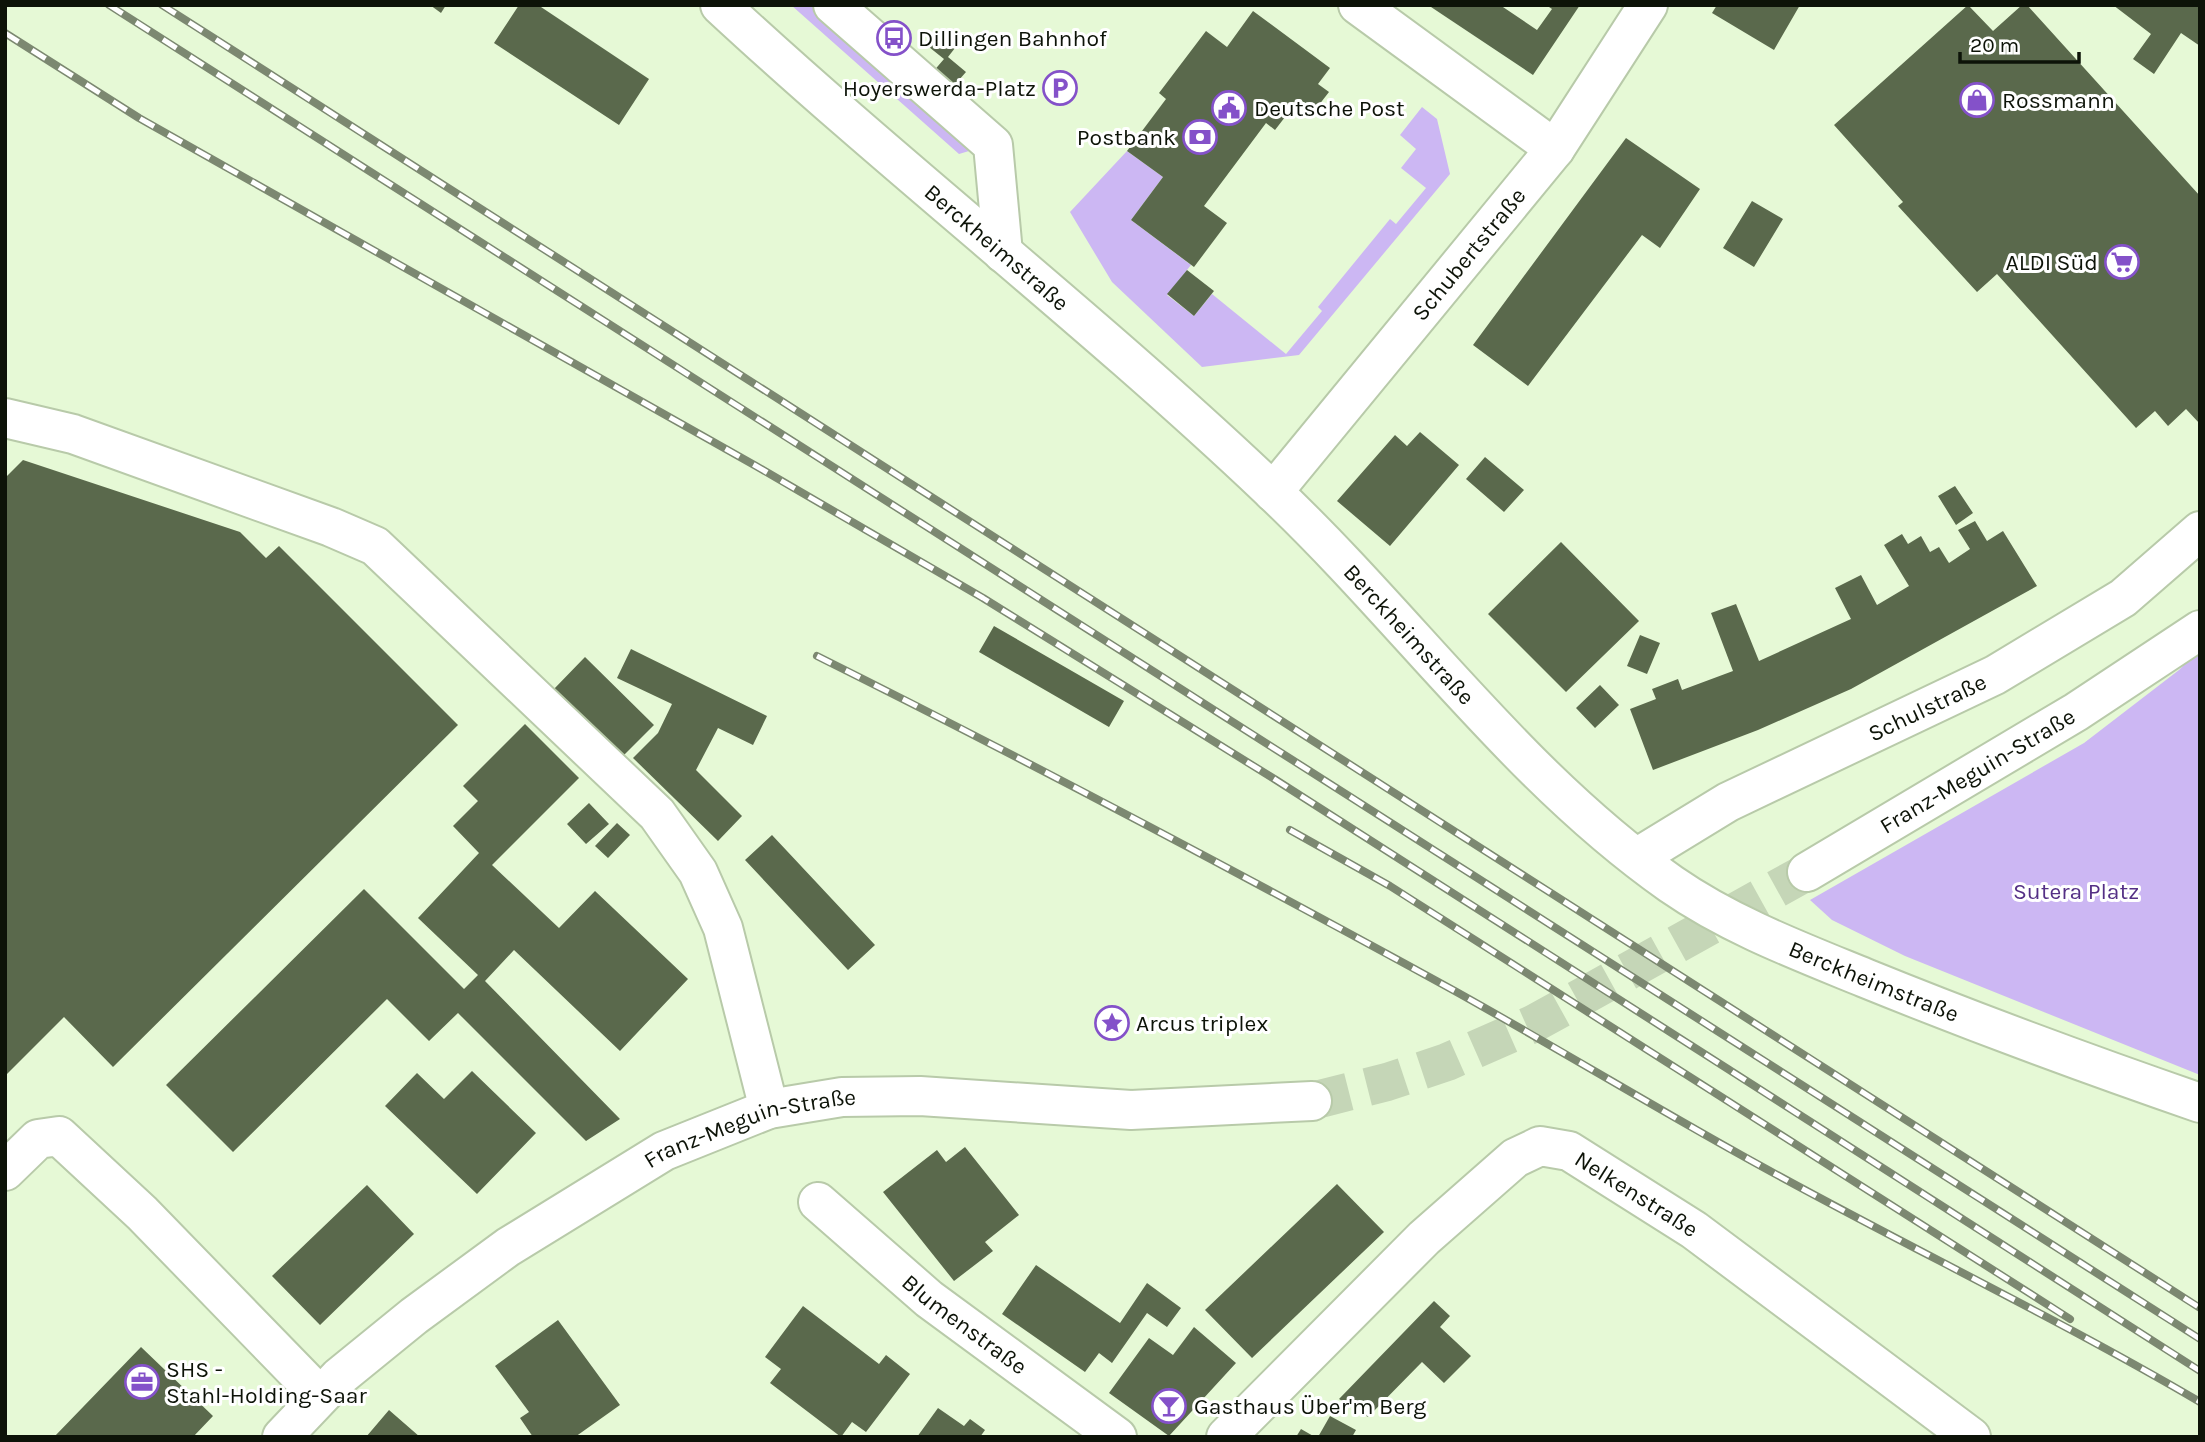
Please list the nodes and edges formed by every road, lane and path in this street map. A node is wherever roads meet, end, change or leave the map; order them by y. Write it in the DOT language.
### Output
graph roads {
  1 [pos="720,5"];
  2 [pos="833,5"];
  3 [pos="1358,5"];
  4 [pos="1648,5"];
  5 [pos="1555,149"];
  6 [pos="1003,253"];
  7 [pos="5,418"];
  8 [pos="1273,492"];
  9 [pos="2200,531"];
  10 [pos="2200,601"];
  11 [pos="2200,630"];
  12 [pos="2144,668"];
  13 [pos="1638,857"];
  14 [pos="1807,873"];
  15 [pos="1312,1101"];
  16 [pos="2200,1103"];
  17 [pos="769,1109"];
  18 [pos="5,1171"];
  19 [pos="818,1202"];
  20 [pos="320,1396"];
  21 [pos="282,1437"];
  22 [pos="1117,1437"];
  23 [pos="1226,1437"];
  24 [pos="1971,1437"];
  1 -- 6 [label="street, Berckheimstraße"];
  2 -- 6 [label="street"];
  3 -- 5 [label="street"];
  4 -- 5 [label="street, Schubertstraße"];
  5 -- 8 [label="street, Schubertstraße"];
  6 -- 8 [label="street, Berckheimstraße"];
  7 -- 17 [label="street"];
  8 -- 13 [label="street, Berckheimstraße"];
  9 -- 13 [label="street, Schulstraße"];
  10 -- 12 [label="street, Franz-Meguin-Straße"];
  11 -- 12 [label="street, Franz-Meguin-Straße"];
  12 -- 14 [label="street, Franz-Meguin-Straße"];
  13 -- 16 [label="street, Berckheimstraße"];
  15 -- 17 [label="street, Franz-Meguin-Straße"];
  17 -- 20 [label="street, Franz-Meguin-Straße"];
  18 -- 20 [label="street"];
  19 -- 22 [label="street, Blumenstraße"];
  20 -- 21 [label="street, Franz-Meguin-Straße"];
  23 -- 24 [label="street, Nelkenstraße"];
}
